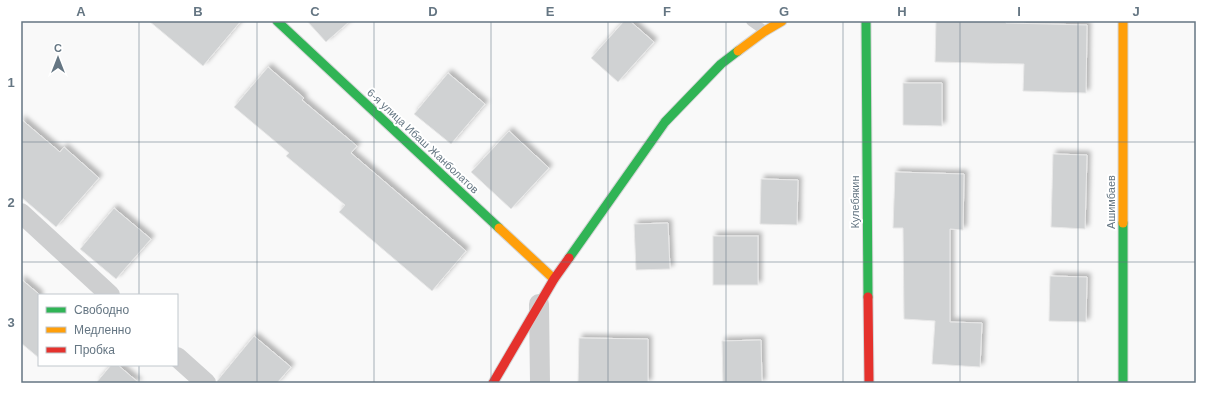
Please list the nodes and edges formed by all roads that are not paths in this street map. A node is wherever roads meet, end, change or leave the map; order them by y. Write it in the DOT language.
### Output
graph roads {
  1 [pos="277,21"];
  2 [pos="751,21"];
  3 [pos="782,21"];
  4 [pos="866,21"];
  5 [pos="1123,21"];
  6 [pos="765,31"];
  7 [pos="21,213"];
  8 [pos="554,279"];
  9 [pos="109,294"];
  10 [pos="539,304"];
  11 [pos="178,358"];
  12 [pos="206,383"];
  13 [pos="493,383"];
  14 [pos="540,383"];
  15 [pos="869,383"];
  16 [pos="1123,383"];
  1 -- 8 [label="street, 6-я улица Ибаш Жанболатов"];
  2 -- 6 [label="lane"];
  3 -- 6 [label="street"];
  4 -- 15 [label="street, Кулебякин"];
  5 -- 16 [label="street, Ашимбаев"];
  6 -- 8 [label="street"];
  7 -- 9 [label="street"];
  8 -- 10 [label="street"];
  10 -- 13 [label="street"];
  10 -- 14 [label="street"];
  11 -- 12 [label="street"];
}
